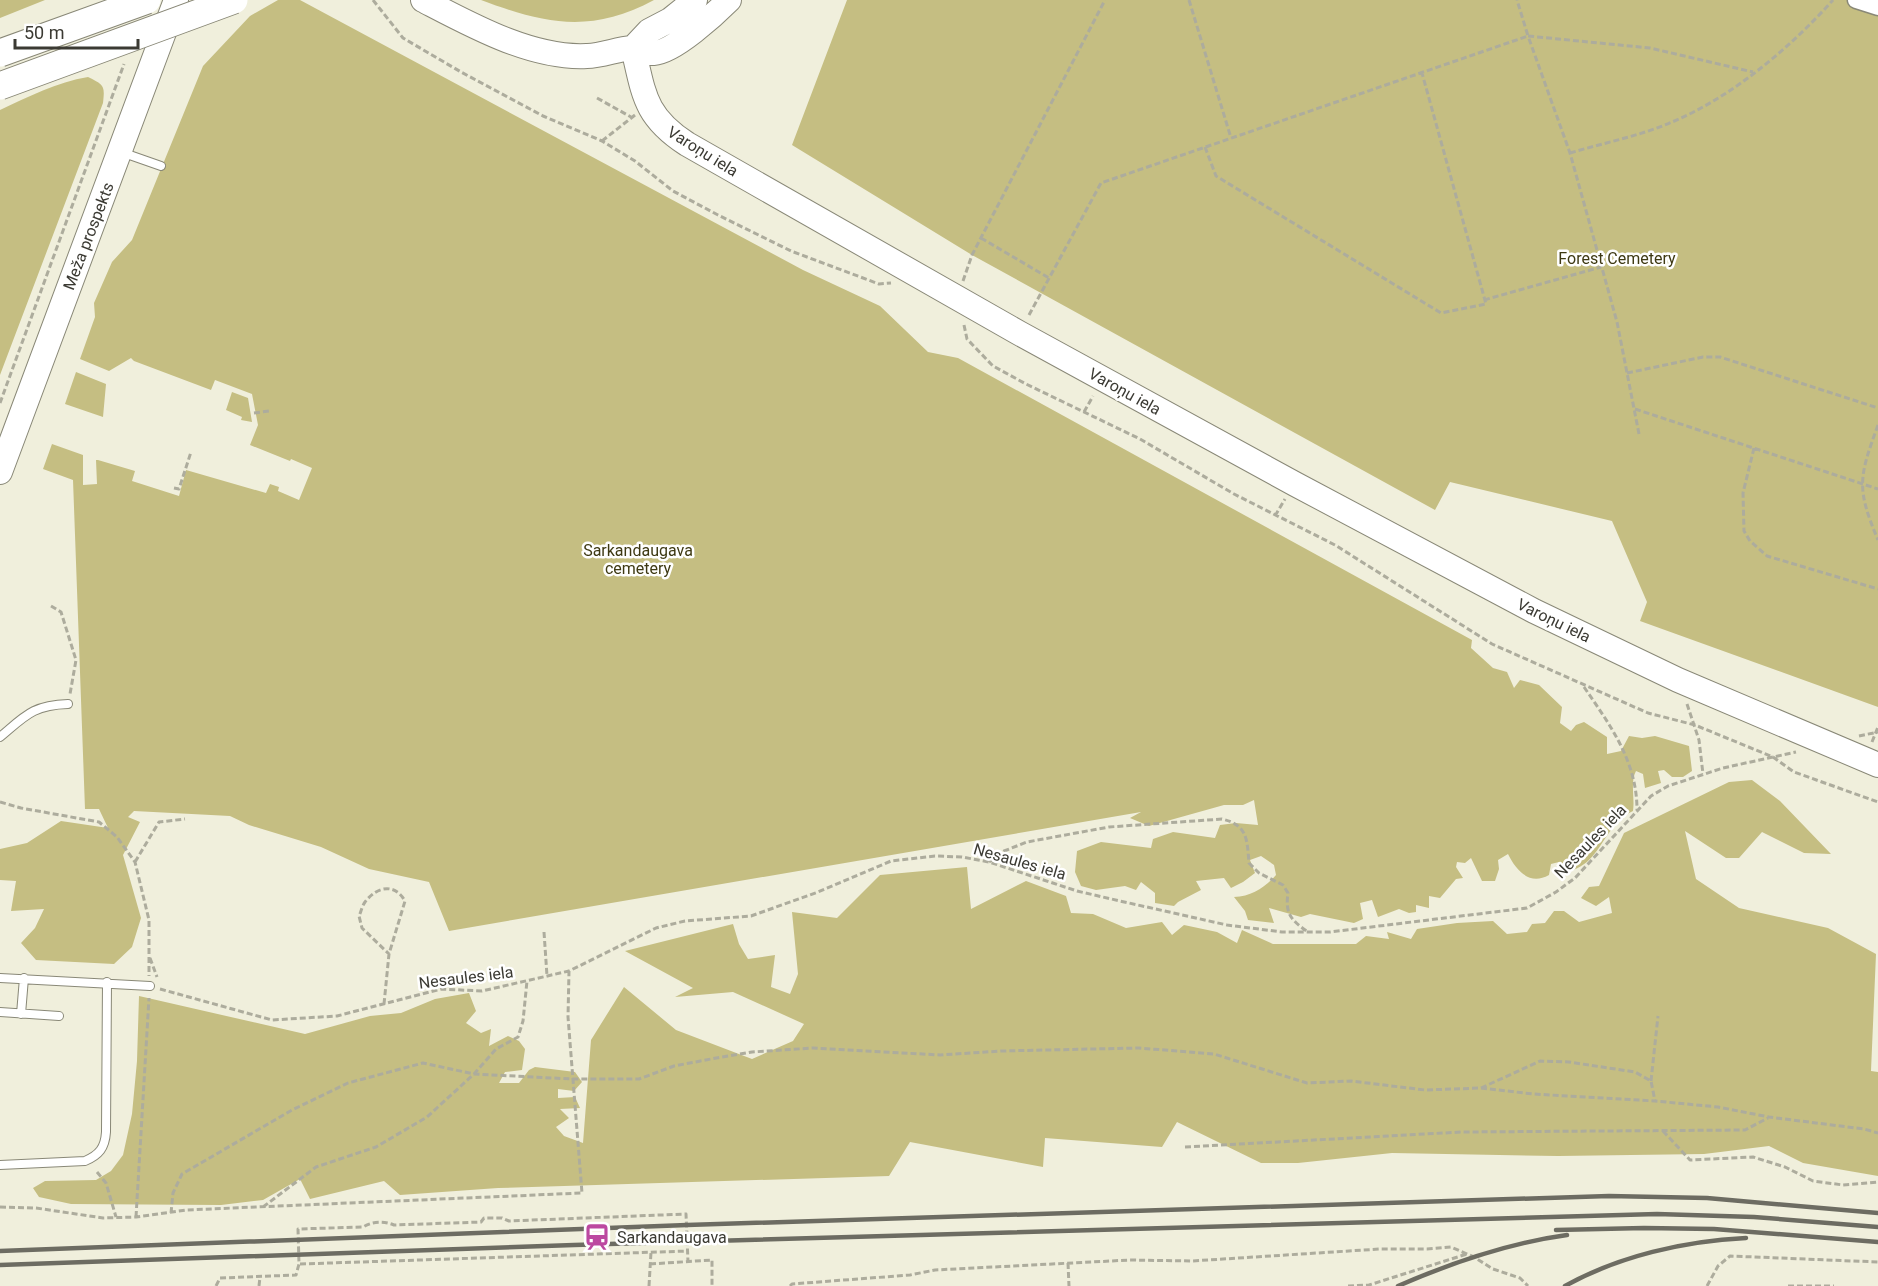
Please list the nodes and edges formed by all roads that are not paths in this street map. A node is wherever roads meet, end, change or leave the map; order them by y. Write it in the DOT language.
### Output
graph roads {
  1 [pos="147,0"];
  2 [pos="176,0"];
  3 [pos="234,0"];
  4 [pos="423,0"];
  5 [pos="695,0"];
  6 [pos="729,0"];
  7 [pos="1856,0"];
  8 [pos="1878,7"];
  9 [pos="633,48"];
  10 [pos="0,53"];
  11 [pos="0,86"];
  12 [pos="120,152"];
  13 [pos="161,166"];
  14 [pos="0,472"];
  15 [pos="68,704"];
  16 [pos="0,737"];
  17 [pos="1878,765"];
  18 [pos="0,978"];
  19 [pos="24,978"];
  20 [pos="107,982"];
  21 [pos="150,986"];
  22 [pos="0,1012"];
  23 [pos="21,1014"];
  24 [pos="59,1016"];
  25 [pos="0,1166"];
  1 -- 10 [label="main road, bridge"];
  2 -- 12 [label="street, Meža prospekts"];
  3 -- 11 [label="main road, bridge"];
  4 -- 9 [label="street"];
  5 -- 9 [label="street"];
  6 -- 9 [label="street"];
  7 -- 8 [label="street"];
  9 -- 17 [label="street, Varoņu iela"];
  12 -- 13 [label="lane"];
  12 -- 14 [label="street, Meža prospekts"];
  15 -- 16 [label="lane"];
  18 -- 19 [label="lane"];
  19 -- 20 [label="lane"];
  19 -- 23 [label="lane"];
  20 -- 21 [label="lane"];
  20 -- 25 [label="lane"];
  22 -- 23 [label="lane"];
  23 -- 24 [label="lane"];
}
